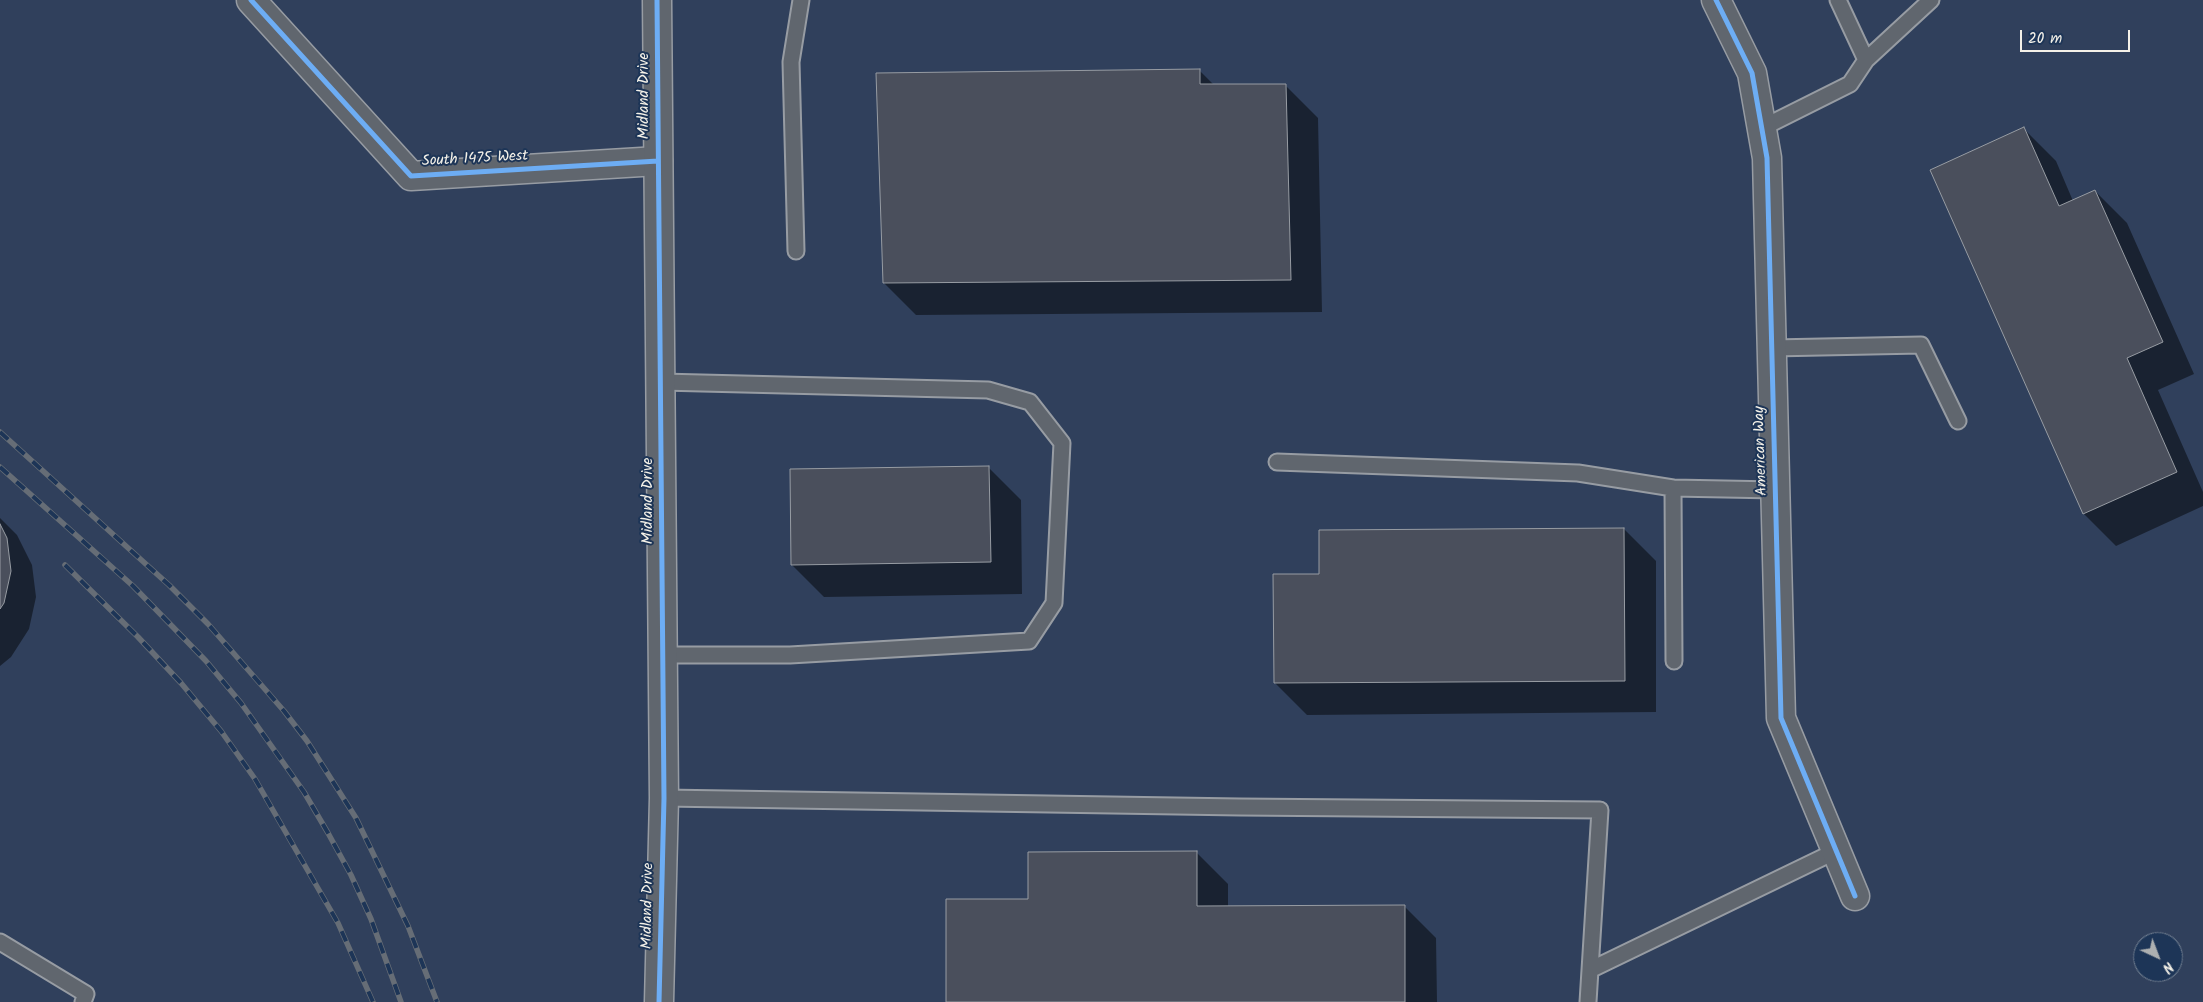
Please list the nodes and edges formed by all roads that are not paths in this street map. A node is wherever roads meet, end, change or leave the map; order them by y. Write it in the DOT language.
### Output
graph roads {
  1 [pos="251,0"];
  2 [pos="657,0"];
  3 [pos="801,0"];
  4 [pos="1716,0"];
  5 [pos="1838,0"];
  6 [pos="1931,0"];
  7 [pos="1866,60"];
  8 [pos="1762,128"];
  9 [pos="658,161"];
  10 [pos="796,251"];
  11 [pos="1772,348"];
  12 [pos="661,382"];
  13 [pos="1958,421"];
  14 [pos="1277,462"];
  15 [pos="1673,488"];
  16 [pos="1776,490"];
  17 [pos="663,655"];
  18 [pos="1674,661"];
  19 [pos="664,798"];
  20 [pos="1836,851"];
  21 [pos="1855,896"];
  22 [pos="0,942"];
  23 [pos="1590,970"];
  24 [pos="88,999"];
  25 [pos="659,1002"];
  26 [pos="1588,1002"];
  1 -- 9 [label="street, South 1475 West"];
  2 -- 9 [label="street, Midland Drive"];
  3 -- 10 [label="lane"];
  4 -- 8 [label="street, American Way"];
  5 -- 7 [label="lane"];
  6 -- 7 [label="lane"];
  7 -- 8 [label="lane"];
  8 -- 11 [label="street, American Way"];
  9 -- 12 [label="street, Midland Drive"];
  11 -- 13 [label="lane"];
  11 -- 16 [label="street, American Way"];
  12 -- 17 [label="street, Midland Drive"];
  12 -- 17 [label="lane"];
  14 -- 15 [label="lane"];
  15 -- 16 [label="lane"];
  15 -- 18 [label="lane"];
  16 -- 20 [label="street, American Way"];
  17 -- 19 [label="street, Midland Drive"];
  19 -- 23 [label="lane"];
  19 -- 25 [label="street, Midland Drive"];
  20 -- 21 [label="street, American Way"];
  20 -- 23 [label="lane"];
  22 -- 24 [label="lane"];
  23 -- 26 [label="lane"];
}
